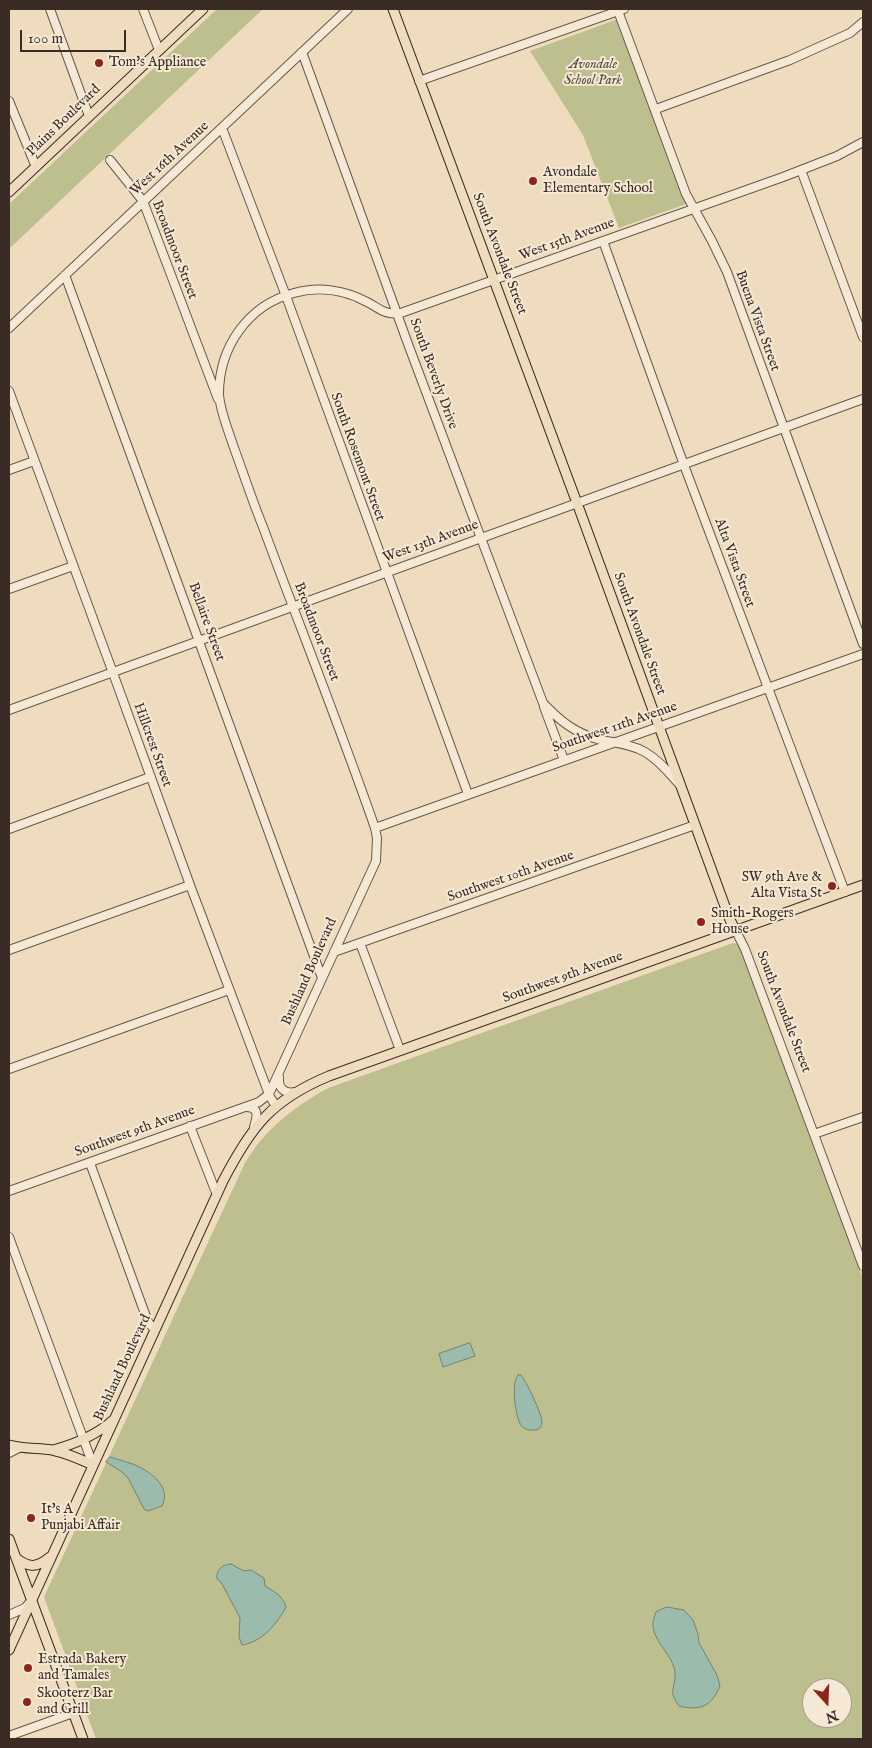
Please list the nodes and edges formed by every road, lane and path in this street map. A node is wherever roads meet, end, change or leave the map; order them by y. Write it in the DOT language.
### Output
graph roads {
  1 [pos="50,9"];
  2 [pos="143,9"];
  3 [pos="203,9"];
  4 [pos="348,9"];
  5 [pos="393,9"];
  6 [pos="621,10"];
  7 [pos="863,22"];
  8 [pos="159,50"];
  9 [pos="302,52"];
  10 [pos="419,81"];
  11 [pos="9,101"];
  12 [pos="656,109"];
  13 [pos="89,116"];
  14 [pos="222,128"];
  15 [pos="863,142"];
  16 [pos="110,160"];
  17 [pos="36,167"];
  18 [pos="801,170"];
  19 [pos="9,192"];
  20 [pos="143,201"];
  21 [pos="694,208"];
  22 [pos="603,241"];
  23 [pos="65,275"];
  24 [pos="494,280"];
  25 [pos="286,296"];
  26 [pos="398,314"];
  27 [pos="9,328"];
  28 [pos="863,337"];
  29 [pos="9,391"];
  30 [pos="863,399"];
  31 [pos="222,413"];
  32 [pos="783,429"];
  33 [pos="34,461"];
  34 [pos="684,465"];
  35 [pos="9,470"];
  36 [pos="577,502"];
  37 [pos="481,537"];
  38 [pos="73,566"];
  39 [pos="386,572"];
  40 [pos="9,589"];
  41 [pos="292,606"];
  42 [pos="200,640"];
  43 [pos="863,644"];
  44 [pos="863,654"];
  45 [pos="113,673"];
  46 [pos="767,688"];
  47 [pos="543,703"];
  48 [pos="9,710"];
  49 [pos="658,726"];
  50 [pos="616,742"];
  51 [pos="564,760"];
  52 [pos="150,777"];
  53 [pos="680,786"];
  54 [pos="468,794"];
  55 [pos="695,825"];
  56 [pos="375,828"];
  57 [pos="9,829"];
  58 [pos="376,861"];
  59 [pos="190,885"];
  60 [pos="863,885"];
  61 [pos="845,892"];
  62 [pos="736,931"];
  63 [pos="360,943"];
  64 [pos="9,950"];
  65 [pos="334,952"];
  66 [pos="322,978"];
  67 [pos="229,990"];
  68 [pos="400,1050"];
  69 [pos="9,1070"];
  70 [pos="280,1073"];
  71 [pos="286,1092"];
  72 [pos="295,1092"];
  73 [pos="269,1095"];
  74 [pos="276,1106"];
  75 [pos="244,1107"];
  76 [pos="863,1117"];
  77 [pos="190,1126"];
  78 [pos="254,1127"];
  79 [pos="814,1134"];
  80 [pos="90,1163"];
  81 [pos="9,1191"];
  82 [pos="217,1195"];
  83 [pos="9,1237"];
  84 [pos="863,1266"];
  85 [pos="155,1330"];
  86 [pos="114,1419"];
  87 [pos="83,1440"];
  88 [pos="9,1445"];
  89 [pos="19,1448"];
  90 [pos="51,1450"];
  91 [pos="9,1453"];
  92 [pos="93,1465"];
  93 [pos="9,1538"];
  94 [pos="52,1555"];
  95 [pos="16,1558"];
  96 [pos="32,1600"];
  97 [pos="9,1615"];
  98 [pos="9,1650"];
  99 [pos="73,1713"];
  100 [pos="9,1736"];
  101 [pos="83,1739"];
  1 -- 13 [label="street"];
  2 -- 8 [label="street"];
  3 -- 8 [label="main road, Plains Boulevard"];
  4 -- 9 [label="street, West 16th Avenue"];
  5 -- 10 [label="main road, South Avondale Street"];
  6 -- 10 [label="street"];
  6 -- 12 [label="street, Buena Vista Street"];
  7 -- 12 [label="street"];
  8 -- 13 [label="main road, Plains Boulevard"];
  9 -- 14 [label="street, West 16th Avenue"];
  9 -- 26 [label="street, South Beverly Drive"];
  10 -- 24 [label="main road, South Avondale Street"];
  11 -- 17 [label="street"];
  12 -- 21 [label="street, Buena Vista Street"];
  13 -- 17 [label="main road, Plains Boulevard"];
  14 -- 20 [label="street, West 16th Avenue"];
  14 -- 25 [label="street, South Rosemont Street"];
  15 -- 18 [label="street, West 15th Avenue"];
  16 -- 20 [label="street, Broadmoor Street"];
  17 -- 19 [label="main road, Plains Boulevard"];
  18 -- 21 [label="street, West 15th Avenue"];
  18 -- 28 [label="street"];
  20 -- 23 [label="street, West 16th Avenue"];
  20 -- 31 [label="street, Broadmoor Street"];
  21 -- 22 [label="street, West 15th Avenue"];
  21 -- 32 [label="street, Buena Vista Street"];
  22 -- 24 [label="street, West 15th Avenue"];
  22 -- 34 [label="street, Alta Vista Street"];
  23 -- 27 [label="street, West 16th Avenue"];
  23 -- 42 [label="street, Bellaire Street"];
  24 -- 26 [label="street, West 15th Avenue"];
  24 -- 36 [label="main road, South Avondale Street"];
  25 -- 26 [label="street"];
  25 -- 31 [label="street, Broadmoor Street"];
  25 -- 39 [label="street, South Rosemont Street"];
  26 -- 37 [label="street, South Beverly Drive"];
  29 -- 33 [label="street, Hillcrest Street"];
  30 -- 32 [label="street, West 13th Avenue"];
  31 -- 41 [label="street, Broadmoor Street"];
  32 -- 34 [label="street, West 13th Avenue"];
  32 -- 43 [label="street, Buena Vista Street"];
  33 -- 35 [label="street"];
  33 -- 38 [label="street, Hillcrest Street"];
  34 -- 36 [label="street, West 13th Avenue"];
  34 -- 46 [label="street, Alta Vista Street"];
  36 -- 37 [label="street, West 13th Avenue"];
  36 -- 49 [label="main road, South Avondale Street"];
  37 -- 39 [label="street, West 13th Avenue"];
  37 -- 47 [label="street, South Beverly Drive"];
  38 -- 40 [label="street"];
  38 -- 45 [label="street, Hillcrest Street"];
  39 -- 41 [label="street, West 13th Avenue"];
  39 -- 54 [label="street, South Rosemont Street"];
  41 -- 42 [label="street, West 13th Avenue"];
  41 -- 56 [label="street, Broadmoor Street"];
  42 -- 45 [label="street, West 13th Avenue"];
  42 -- 66 [label="street, Bellaire Street"];
  44 -- 46 [label="street, Southwest 11th Avenue"];
  45 -- 48 [label="street, West 13th Avenue"];
  45 -- 52 [label="street, Hillcrest Street"];
  46 -- 49 [label="street, Southwest 11th Avenue"];
  46 -- 61 [label="street, Alta Vista Street"];
  47 -- 50 [label="street, South Beverly Drive"];
  47 -- 51 [label="street, South Beverly Drive"];
  49 -- 50 [label="street, Southwest 11th Avenue"];
  49 -- 53 [label="main road, South Avondale Street"];
  50 -- 51 [label="street, Southwest 11th Avenue"];
  50 -- 53 [label="street, South Beverly Drive"];
  51 -- 54 [label="street, Southwest 11th Avenue"];
  52 -- 57 [label="street"];
  52 -- 59 [label="street, Hillcrest Street"];
  53 -- 55 [label="main road, South Avondale Street"];
  54 -- 56 [label="street, Southwest 11th Avenue"];
  55 -- 62 [label="main road, South Avondale Street"];
  55 -- 63 [label="street, Southwest 10th Avenue"];
  56 -- 58 [label="street, Broadmoor Street"];
  58 -- 65 [label="street, Bushland Boulevard"];
  59 -- 64 [label="street"];
  59 -- 67 [label="street, Hillcrest Street"];
  60 -- 61 [label="main road, Southwest 9th Avenue"];
  61 -- 62 [label="main road, Southwest 9th Avenue"];
  62 -- 68 [label="main road, Southwest 9th Avenue"];
  62 -- 79 [label="street, South Avondale Street"];
  63 -- 65 [label="street, Southwest 10th Avenue"];
  63 -- 68 [label="street"];
  65 -- 66 [label="street, Bushland Boulevard"];
  66 -- 70 [label="street, Bushland Boulevard"];
  67 -- 69 [label="street"];
  67 -- 73 [label="street, Hillcrest Street"];
  68 -- 72 [label="main road, Southwest 9th Avenue"];
  70 -- 71 [label="street"];
  70 -- 73 [label="street, Bushland Boulevard"];
  71 -- 72 [label="street"];
  71 -- 73 [label="street"];
  72 -- 74 [label="main road, Southwest 9th Avenue"];
  73 -- 74 [label="street, Hillcrest Street"];
  73 -- 75 [label="street, Southwest 9th Avenue"];
  74 -- 78 [label="main road, Bushland Boulevard"];
  75 -- 77 [label="street, Southwest 9th Avenue"];
  75 -- 78 [label="street"];
  76 -- 79 [label="street"];
  77 -- 80 [label="street, Southwest 9th Avenue"];
  77 -- 82 [label="street"];
  78 -- 82 [label="main road, Bushland Boulevard"];
  79 -- 84 [label="street, South Avondale Street"];
  80 -- 81 [label="street, Southwest 9th Avenue"];
  80 -- 85 [label="street"];
  82 -- 85 [label="main road, Bushland Boulevard"];
  83 -- 87 [label="street"];
  85 -- 86 [label="main road, Bushland Boulevard"];
  86 -- 87 [label="main road"];
  86 -- 92 [label="main road, Bushland Boulevard"];
  87 -- 90 [label="main road"];
  87 -- 92 [label="street"];
  88 -- 89 [label="main road"];
  89 -- 90 [label="main road"];
  89 -- 91 [label="street"];
  90 -- 92 [label="main road"];
  92 -- 94 [label="main road, Bushland Boulevard"];
  93 -- 95 [label="main road"];
  94 -- 95 [label="main road"];
  94 -- 96 [label="main road, Bushland Boulevard"];
  95 -- 96 [label="main road"];
  96 -- 97 [label="street"];
  96 -- 98 [label="main road, Bushland Boulevard"];
  96 -- 99 [label="main road"];
  99 -- 100 [label="street"];
  99 -- 101 [label="main road"];
}
